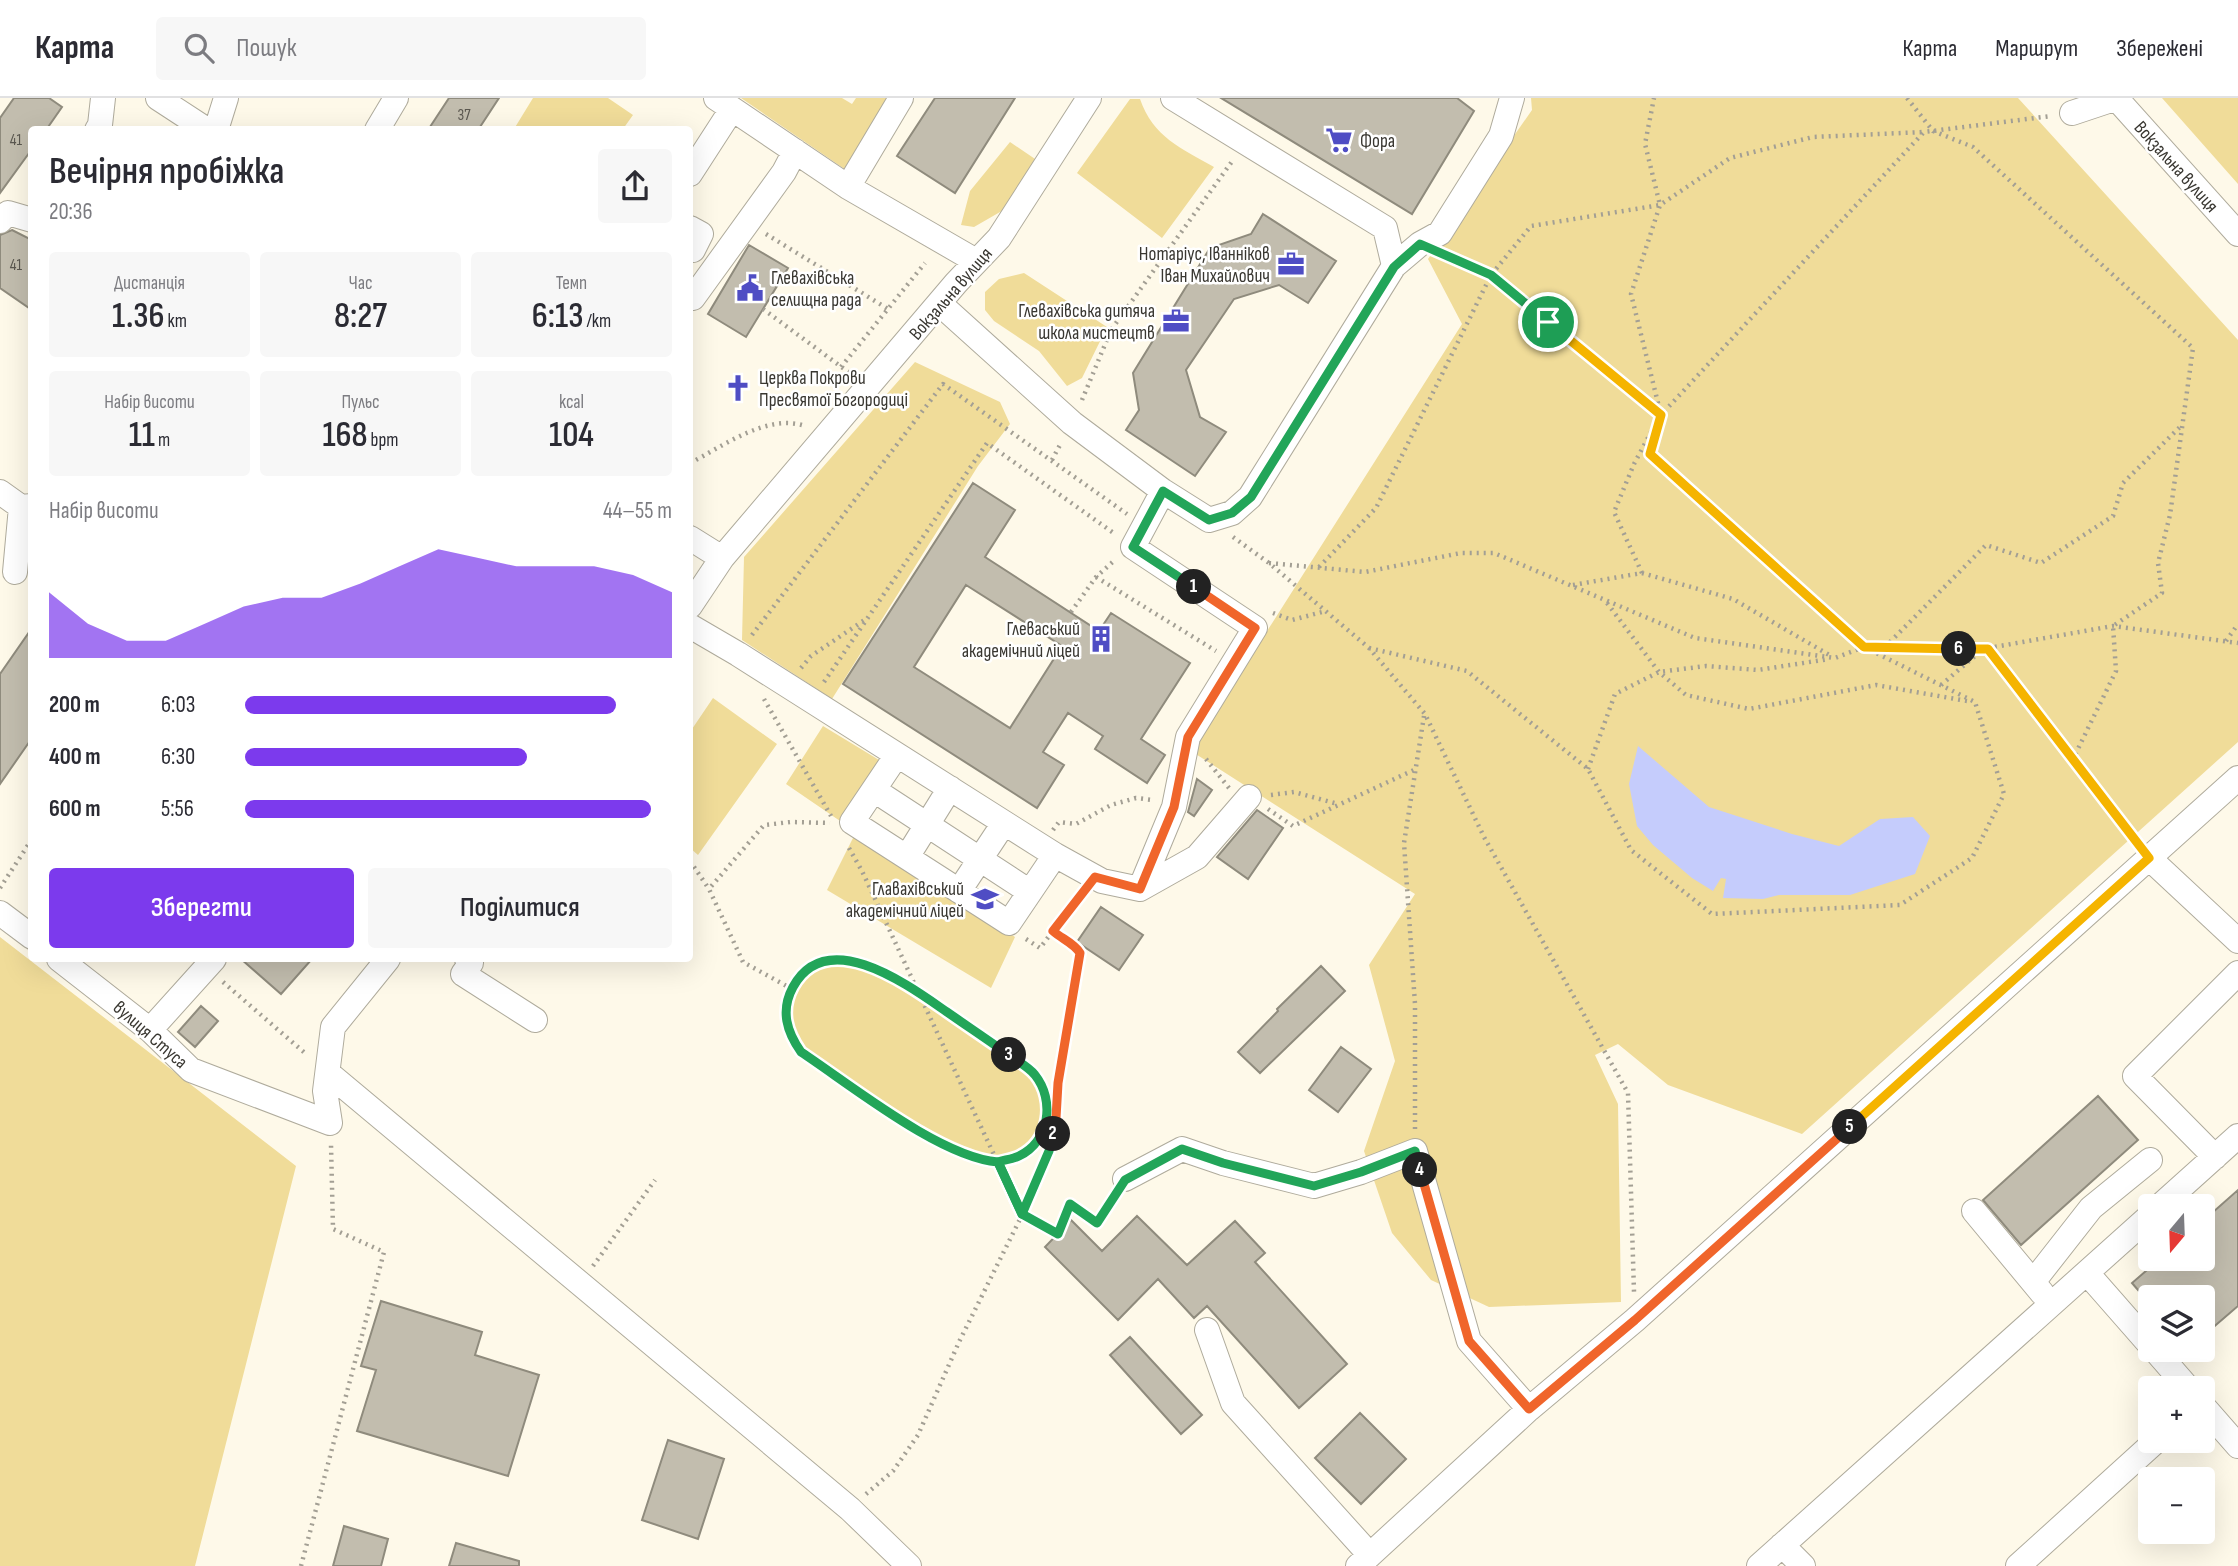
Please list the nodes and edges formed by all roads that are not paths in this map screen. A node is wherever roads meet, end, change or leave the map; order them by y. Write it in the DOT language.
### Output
graph roads {
  1 [pos="103,98"];
  2 [pos="158,98"];
  3 [pos="226,98"];
  4 [pos="396,98"];
  5 [pos="901,98"];
  6 [pos="1089,98"];
  7 [pos="1175,98"];
  8 [pos="1512,98"];
  9 [pos="2116,98"];
  10 [pos="724,104"];
  11 [pos="2072,113"];
  12 [pos="99,126"];
  13 [pos="201,126"];
  14 [pos="217,126"];
  15 [pos="379,126"];
  16 [pos="795,151"];
  17 [pos="693,168"];
  18 [pos="848,187"];
  19 [pos="28,219"];
  20 [pos="0,221"];
  21 [pos="2238,234"];
  22 [pos="976,261"];
  23 [pos="1394,267"];
  24 [pos="693,298"];
  25 [pos="940,304"];
  26 [pos="1163,491"];
  27 [pos="0,492"];
  28 [pos="26,506"];
  29 [pos="693,540"];
  30 [pos="722,558"];
  31 [pos="16,571"];
  32 [pos="693,602"];
  33 [pos="693,628"];
  34 [pos="897,755"];
  35 [pos="2238,778"];
  36 [pos="950,788"];
  37 [pos="874,790"];
  38 [pos="1246,801"];
  39 [pos="1004,823"];
  40 [pos="927,826"];
  41 [pos="1048,851"];
  42 [pos="907,857"];
  43 [pos="2149,858"];
  44 [pos="979,859"];
  45 [pos="1140,889"];
  46 [pos="959,891"];
  47 [pos="1030,892"];
  48 [pos="0,913"];
  49 [pos="28,934"];
  50 [pos="2238,941"];
  51 [pos="64,962"];
  52 [pos="386,962"];
  53 [pos="470,962"];
  54 [pos="210,963"];
  55 [pos="2238,973"];
  56 [pos="535,1020"];
  57 [pos="150,1030"];
  58 [pos="328,1073"];
  59 [pos="2238,1136"];
  60 [pos="2215,1157"];
  61 [pos="2150,1160"];
  62 [pos="1125,1180"];
  63 [pos="2173,1194"];
  64 [pos="1974,1211"];
  65 [pos="2138,1226"];
  66 [pos="2087,1273"];
  67 [pos="2033,1282"];
  68 [pos="2052,1304"];
  69 [pos="1207,1331"];
  70 [pos="2138,1332"];
  71 [pos="2165,1362"];
  72 [pos="2177,1376"];
  73 [pos="1529,1409"];
  74 [pos="2215,1420"];
  75 [pos="2238,1446"];
  76 [pos="2143,1453"];
  77 [pos="1782,1545"];
  78 [pos="1364,1561"];
  79 [pos="909,1566"];
  80 [pos="1759,1566"];
  81 [pos="1803,1566"];
  82 [pos="2018,1566"];
  1 -- 12 [label="street"];
  2 -- 13 [label="street"];
  3 -- 14 [label="street"];
  4 -- 15 [label="street"];
  5 -- 18 [label="street"];
  6 -- 22 [label="street, Вокзальна вулиця"];
  7 -- 23 [label="street"];
  8 -- 23 [label="street"];
  9 -- 11 [label="street"];
  9 -- 21 [label="street, Вокзальна вулиця"];
  10 -- 16 [label="street"];
  10 -- 17 [label="street"];
  16 -- 18 [label="street"];
  16 -- 24 [label="street"];
  18 -- 22 [label="street"];
  19 -- 20 [label="street"];
  22 -- 25 [label="street, Вокзальна вулиця"];
  23 -- 26 [label="street"];
  25 -- 26 [label="street"];
  25 -- 30 [label="street, Вокзальна вулиця"];
  26 -- 45 [label="street"];
  27 -- 28 [label="street"];
  28 -- 31 [label="street"];
  29 -- 30 [label="street"];
  30 -- 32 [label="street, Вокзальна вулиця"];
  33 -- 34 [label="street"];
  34 -- 36 [label="street"];
  34 -- 37 [label="street"];
  35 -- 43 [label="street"];
  36 -- 39 [label="street"];
  36 -- 40 [label="street"];
  37 -- 40 [label="street"];
  37 -- 42 [label="street"];
  38 -- 45 [label="street"];
  39 -- 41 [label="street"];
  39 -- 44 [label="street"];
  40 -- 42 [label="street"];
  40 -- 44 [label="street"];
  41 -- 45 [label="street"];
  41 -- 47 [label="street"];
  42 -- 46 [label="street"];
  43 -- 50 [label="street"];
  43 -- 73 [label="street"];
  44 -- 46 [label="street"];
  44 -- 47 [label="street"];
  46 -- 47 [label="street"];
  48 -- 49 [label="street"];
  51 -- 57 [label="street, вулиця Стуса"];
  52 -- 58 [label="street"];
  53 -- 56 [label="street"];
  54 -- 57 [label="street"];
  55 -- 60 [label="street"];
  57 -- 58 [label="street, вулиця Стуса"];
  58 -- 79 [label="street"];
  59 -- 60 [label="street"];
  60 -- 63 [label="street"];
  61 -- 67 [label="street"];
  62 -- 73 [label="street"];
  64 -- 67 [label="street"];
  65 -- 66 [label="street"];
  66 -- 68 [label="street"];
  66 -- 70 [label="street"];
  67 -- 68 [label="street"];
  68 -- 77 [label="street"];
  69 -- 78 [label="street"];
  71 -- 72 [label="street"];
  73 -- 78 [label="street"];
  74 -- 75 [label="street"];
  76 -- 82 [label="street"];
  77 -- 80 [label="street"];
  77 -- 81 [label="street"];
}
